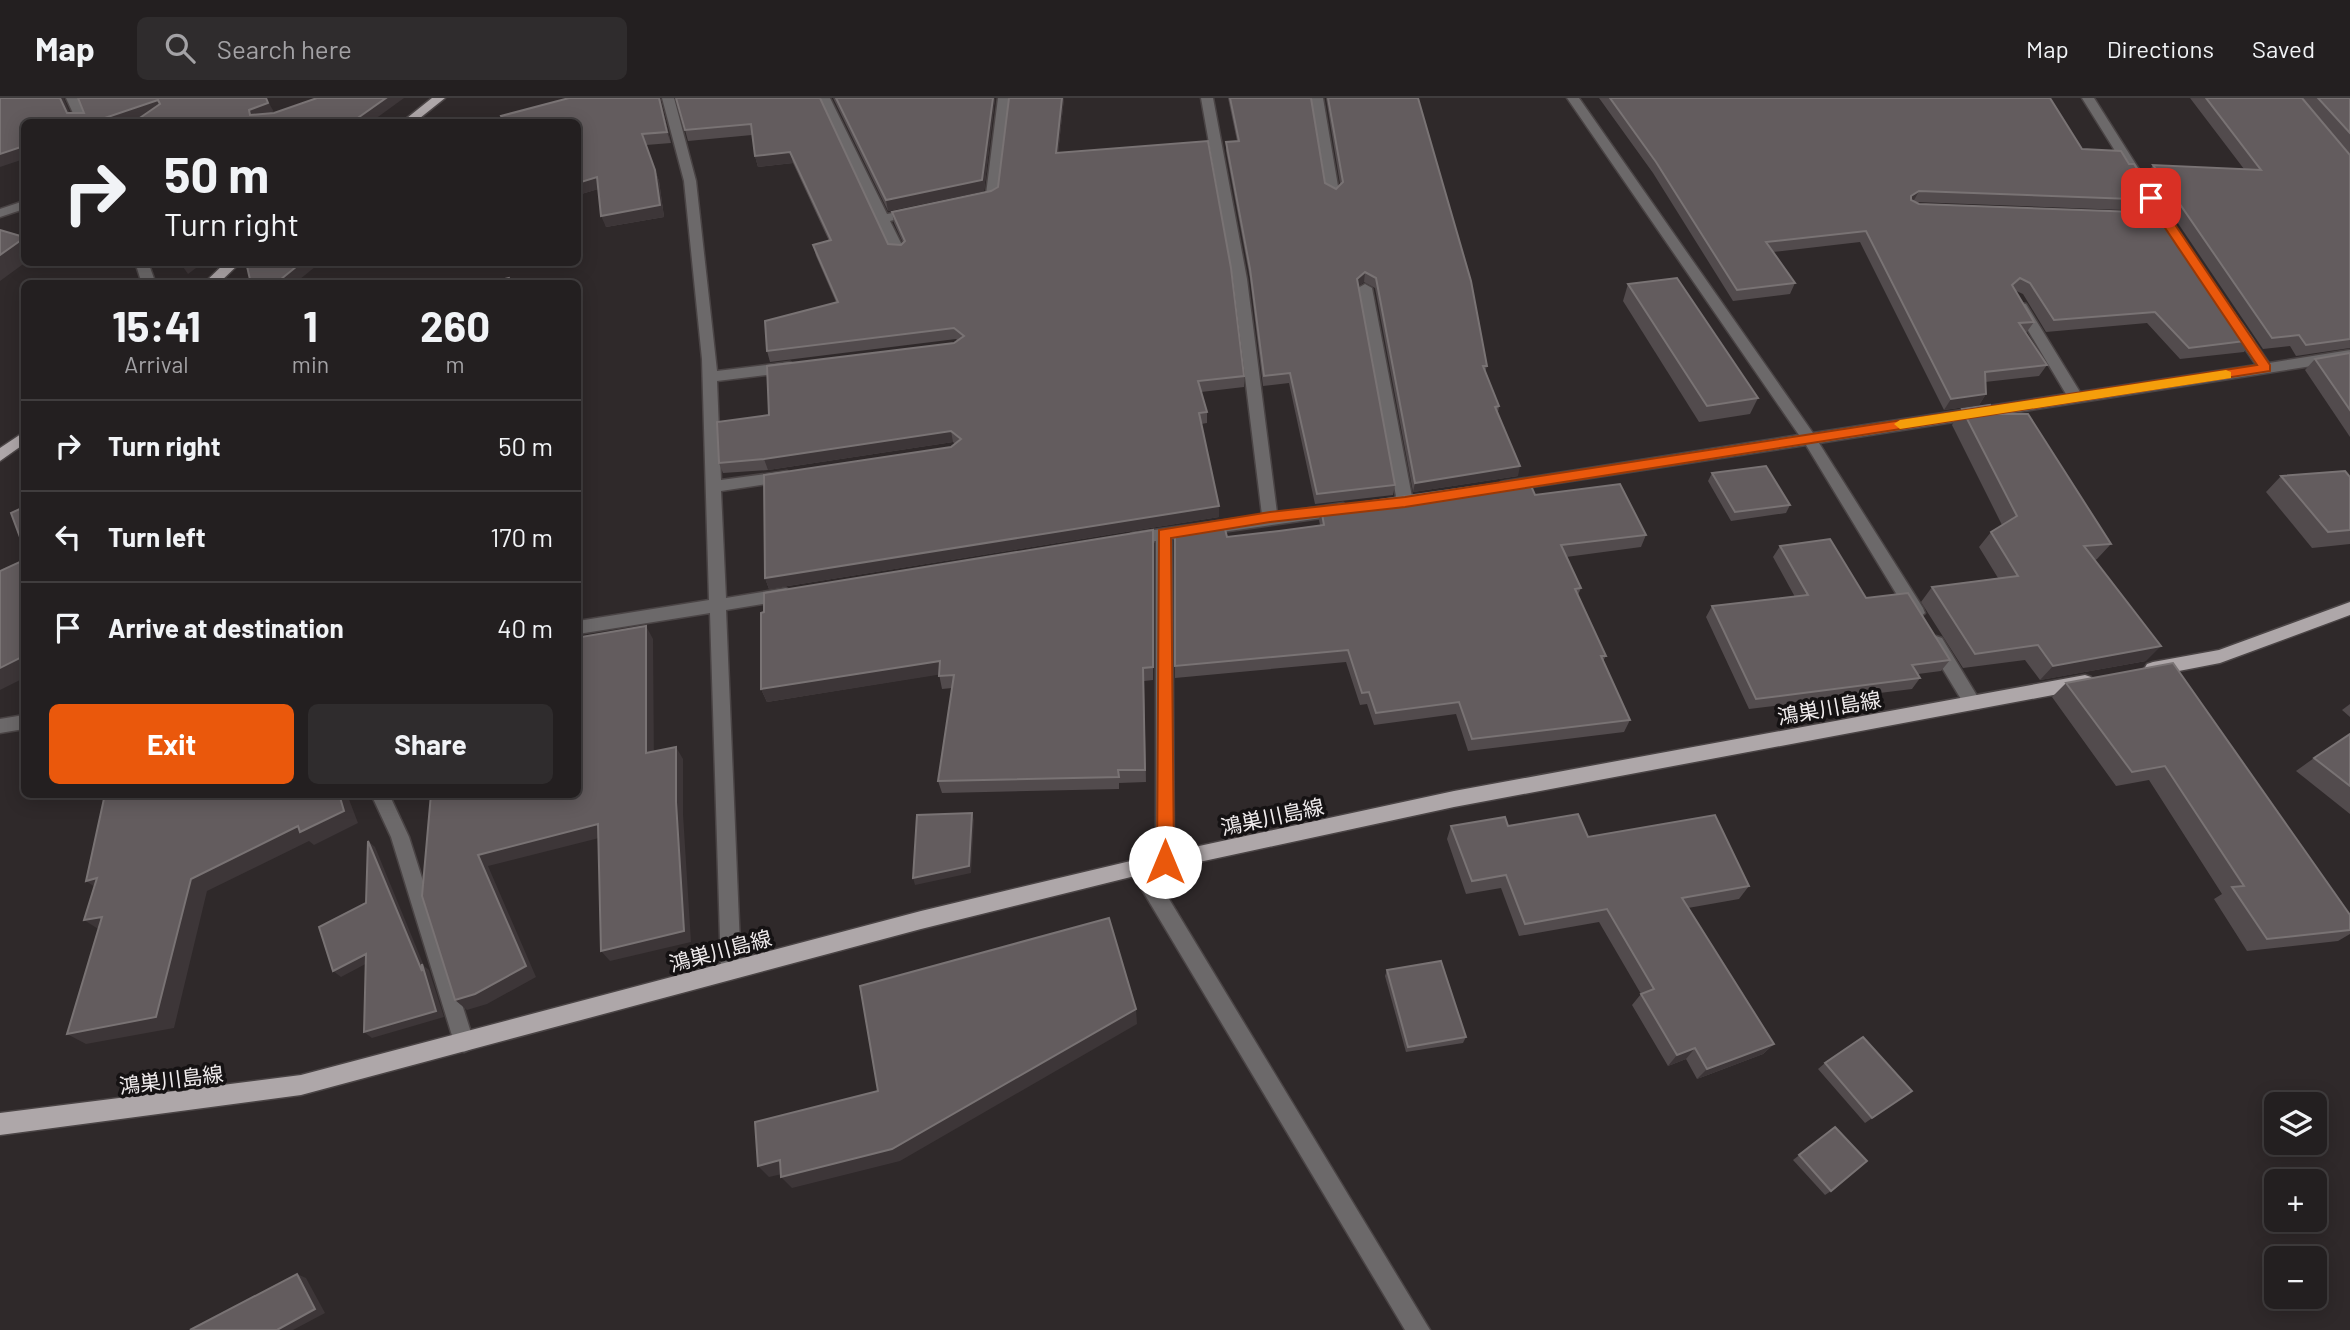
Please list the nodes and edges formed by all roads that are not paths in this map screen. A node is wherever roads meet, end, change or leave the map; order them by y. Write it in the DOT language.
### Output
graph roads {
  1 [pos="72,98"];
  2 [pos="439,98"];
  3 [pos="824,98"];
  4 [pos="1004,98"];
  5 [pos="1207,98"];
  6 [pos="1317,98"];
  7 [pos="1573,98"];
  8 [pos="2088,98"];
  9 [pos="672,100"];
  10 [pos="82,119"];
  11 [pos="412,119"];
  12 [pos="1334,192"];
  13 [pos="965,202"];
  14 [pos="21,206"];
  15 [pos="924,211"];
  16 [pos="0,213"];
  17 [pos="883,219"];
  18 [pos="2179,241"];
  19 [pos="898,251"];
  20 [pos="230,266"];
  21 [pos="214,280"];
  22 [pos="1365,288"];
  23 [pos="2014,295"];
  24 [pos="2226,310"];
  25 [pos="2350,355"];
  26 [pos="806,365"];
  27 [pos="2265,368"];
  28 [pos="710,377"];
  29 [pos="2076,398"];
  30 [pos="21,438"];
  31 [pos="1809,438"];
  32 [pos="0,456"];
  33 [pos="807,472"];
  34 [pos="715,487"];
  35 [pos="1486,489"];
  36 [pos="1405,502"];
  37 [pos="1365,506"];
  38 [pos="1270,517"];
  39 [pos="1164,534"];
  40 [pos="1110,543"];
  41 [pos="799,592"];
  42 [pos="718,604"];
  43 [pos="2350,608"];
  44 [pos="581,627"];
  45 [pos="2131,673"];
  46 [pos="2105,678"];
  47 [pos="1973,704"];
  48 [pos="21,722"];
  49 [pos="0,726"];
  50 [pos="382,798"];
  51 [pos="1165,862"];
  52 [pos="1139,867"];
  53 [pos="731,970"];
  54 [pos="464,1042"];
  55 [pos="0,1124"];
  56 [pos="1418,1330"];
  1 -- 10 [label="street"];
  2 -- 11 [label="main road"];
  3 -- 17 [label="street"];
  4 -- 13 [label="street"];
  5 -- 38 [label="street"];
  6 -- 12 [label="street"];
  7 -- 31 [label="street"];
  8 -- 18 [label="street"];
  9 -- 28 [label="street"];
  14 -- 16 [label="street"];
  15 -- 17 [label="street"];
  17 -- 19 [label="street"];
  20 -- 21 [label="main road"];
  22 -- 36 [label="street"];
  23 -- 29 [label="street"];
  24 -- 27 [label="street"];
  25 -- 27 [label="street"];
  26 -- 28 [label="street"];
  27 -- 29 [label="street"];
  28 -- 34 [label="street"];
  29 -- 31 [label="street"];
  30 -- 32 [label="main road"];
  31 -- 35 [label="street"];
  31 -- 47 [label="street"];
  33 -- 34 [label="street"];
  34 -- 42 [label="street"];
  37 -- 38 [label="street"];
  38 -- 39 [label="street"];
  39 -- 40 [label="street"];
  39 -- 51 [label="street"];
  41 -- 42 [label="street"];
  42 -- 44 [label="street"];
  42 -- 53 [label="street"];
  43 -- 45 [label="main road"];
  46 -- 47 [label="main road, 鴻巣川島線"];
  47 -- 51 [label="main road, 鴻巣川島線"];
  48 -- 49 [label="street"];
  50 -- 54 [label="street"];
  51 -- 52 [label="main road, 鴻巣川島線"];
  52 -- 53 [label="main road, 鴻巣川島線"];
  52 -- 56 [label="street"];
  53 -- 54 [label="main road, 鴻巣川島線"];
  54 -- 55 [label="main road, 鴻巣川島線"];
}
